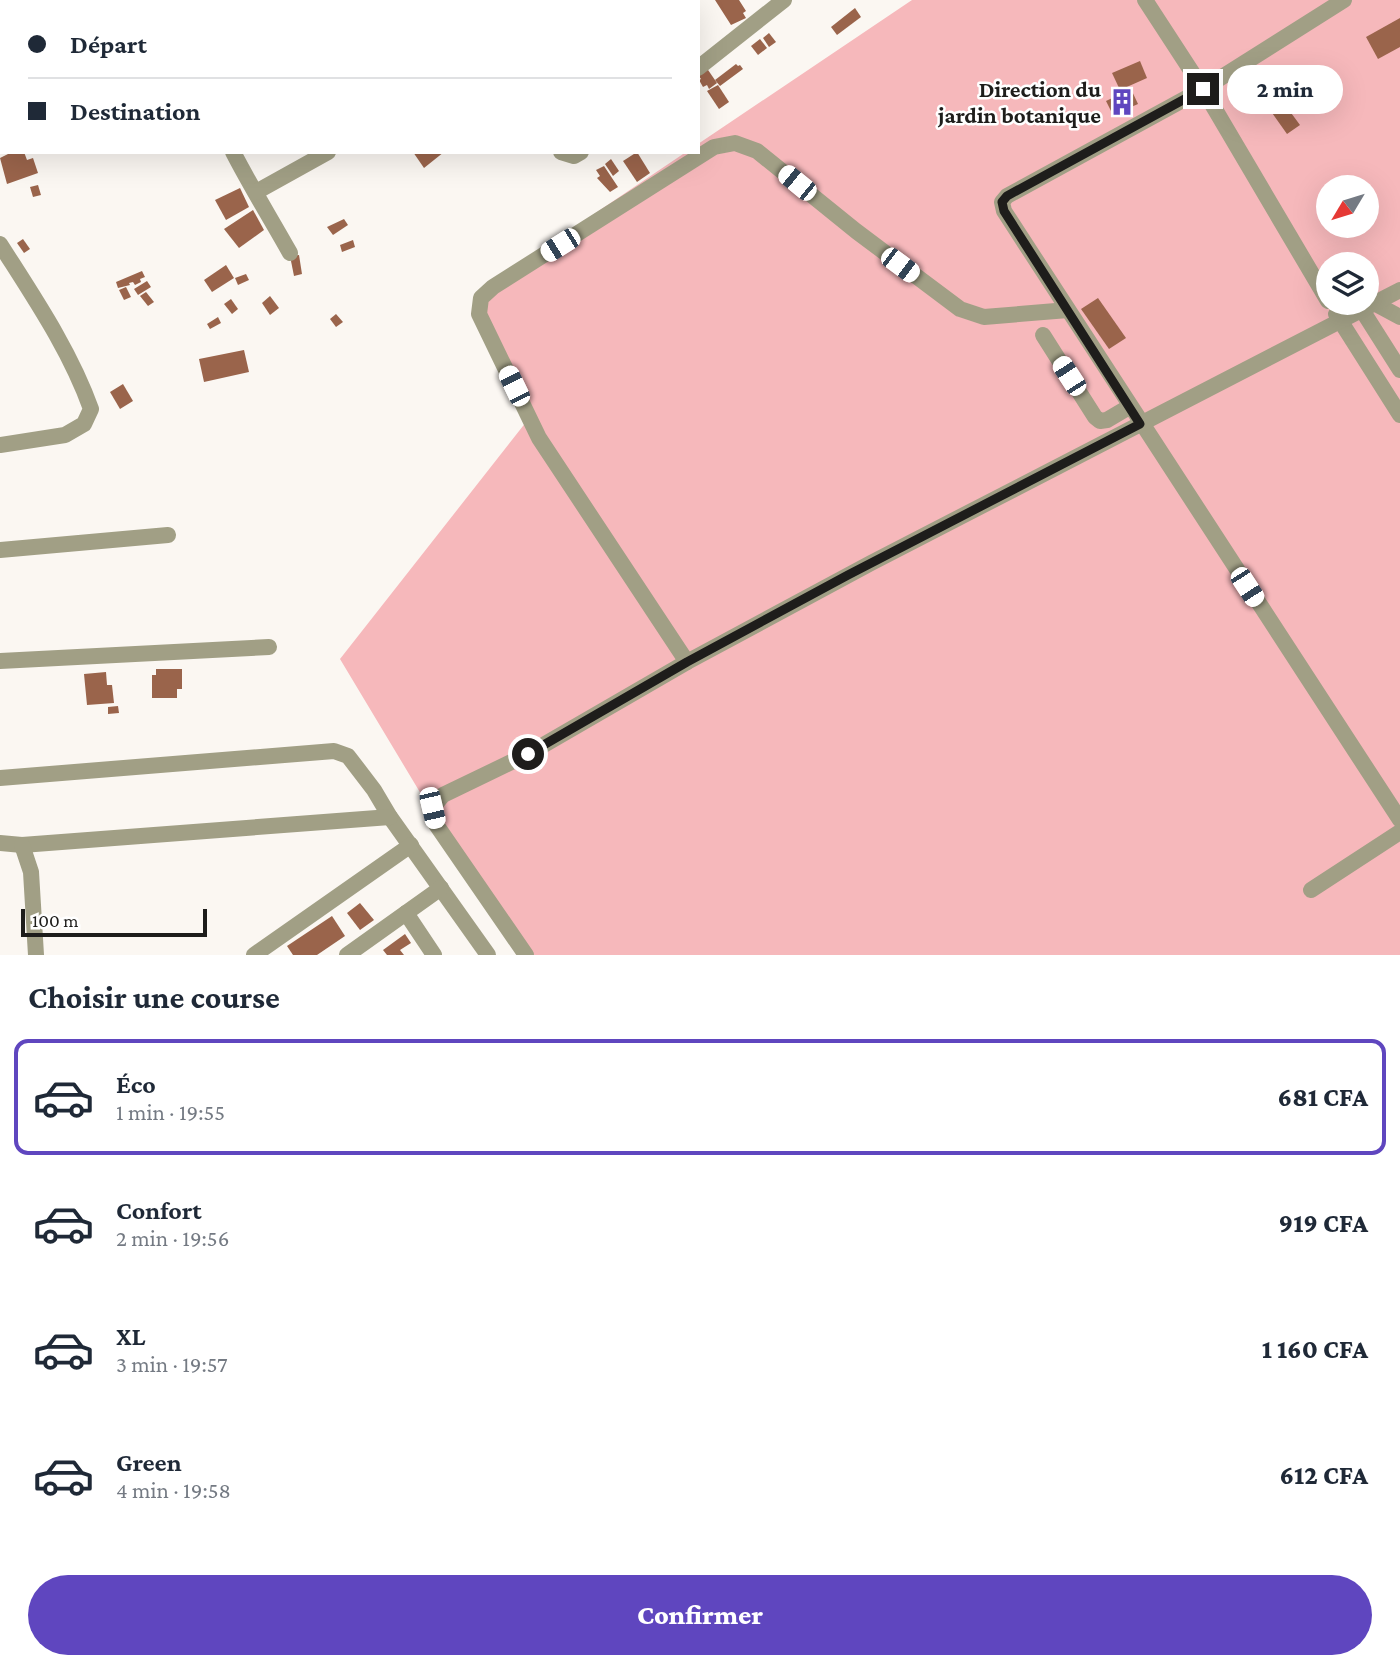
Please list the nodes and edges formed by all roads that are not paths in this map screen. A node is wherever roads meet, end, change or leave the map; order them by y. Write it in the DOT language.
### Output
graph roads {
  1 [pos="783,0"];
  2 [pos="1145,0"];
  3 [pos="1344,0"];
  4 [pos="700,66"];
  5 [pos="1203,89"];
  6 [pos="234,154"];
  7 [pos="324,154"];
  8 [pos="256,192"];
  9 [pos="0,244"];
  10 [pos="289,253"];
  11 [pos="1316,280"];
  12 [pos="1400,290"];
  13 [pos="1379,300"];
  14 [pos="1068,310"];
  15 [pos="1379,310"];
  16 [pos="1337,315"];
  17 [pos="1351,315"];
  18 [pos="1372,315"];
  19 [pos="1400,317"];
  20 [pos="1340,321"];
  21 [pos="1043,335"];
  22 [pos="1400,370"];
  23 [pos="1129,407"];
  24 [pos="1400,415"];
  25 [pos="1140,424"];
  26 [pos="0,445"];
  27 [pos="168,536"];
  28 [pos="0,550"];
  29 [pos="269,647"];
  30 [pos="0,661"];
  31 [pos="687,662"];
  32 [pos="0,778"];
  33 [pos="390,817"];
  34 [pos="1400,820"];
  35 [pos="1400,832"];
  36 [pos="0,844"];
  37 [pos="22,845"];
  38 [pos="411,845"];
  39 [pos="441,888"];
  40 [pos="1311,890"];
  41 [pos="406,914"];
  42 [pos="36,955"];
  43 [pos="254,955"];
  44 [pos="347,955"];
  45 [pos="434,955"];
  46 [pos="488,955"];
  47 [pos="526,955"];
  1 -- 4 [label="street"];
  2 -- 5 [label="street"];
  3 -- 5 [label="street"];
  5 -- 11 [label="street"];
  5 -- 14 [label="street"];
  6 -- 8 [label="street"];
  7 -- 8 [label="street"];
  8 -- 10 [label="street"];
  9 -- 26 [label="street"];
  12 -- 13 [label="street"];
  14 -- 23 [label="street"];
  14 -- 31 [label="street"];
  15 -- 19 [label="street"];
  16 -- 20 [label="street"];
  17 -- 20 [label="street"];
  18 -- 22 [label="street"];
  20 -- 24 [label="street"];
  20 -- 25 [label="street"];
  21 -- 23 [label="street"];
  23 -- 25 [label="street"];
  25 -- 31 [label="street"];
  25 -- 34 [label="street"];
  27 -- 28 [label="street"];
  29 -- 30 [label="street"];
  31 -- 47 [label="street"];
  32 -- 33 [label="street"];
  33 -- 37 [label="street"];
  33 -- 38 [label="street"];
  35 -- 40 [label="street"];
  36 -- 37 [label="street"];
  37 -- 42 [label="street"];
  38 -- 39 [label="street"];
  38 -- 43 [label="street"];
  39 -- 41 [label="street"];
  39 -- 46 [label="street"];
  41 -- 44 [label="street"];
  41 -- 45 [label="street"];
}
